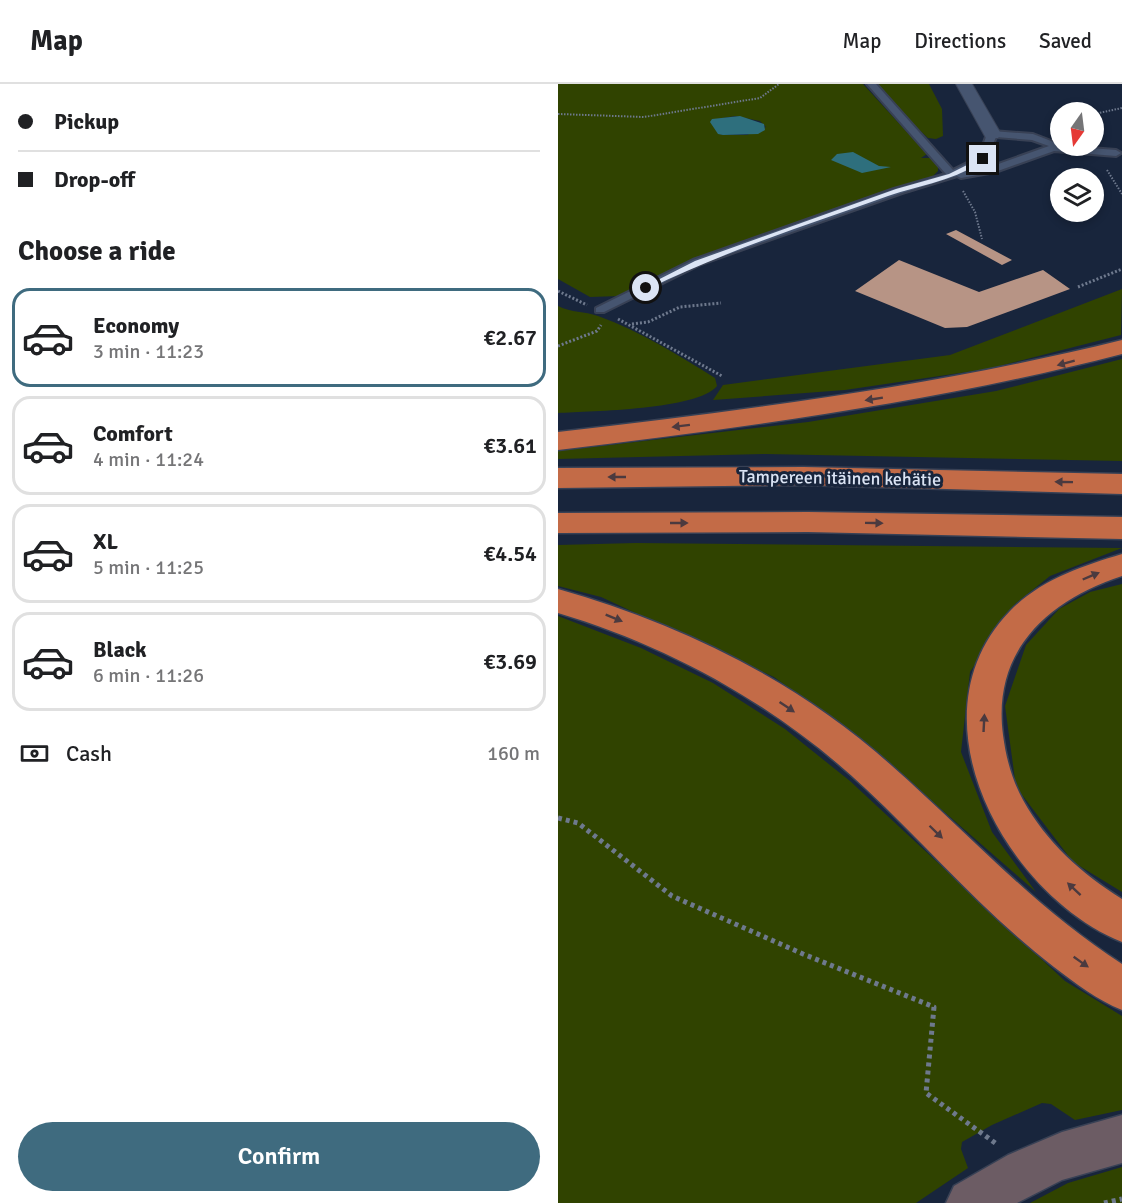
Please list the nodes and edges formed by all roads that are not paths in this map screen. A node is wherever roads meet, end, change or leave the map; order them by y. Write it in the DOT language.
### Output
graph roads {
  1 [pos="871,84"];
  2 [pos="964,84"];
  3 [pos="993,134"];
  4 [pos="1050,143"];
  5 [pos="1050,150"];
  6 [pos="1104,152"];
  7 [pos="1116,153"];
  8 [pos="951,175"];
  9 [pos="604,313"];
  10 [pos="1122,347"];
  11 [pos="558,441"];
  12 [pos="558,478"];
  13 [pos="1122,484"];
  14 [pos="558,523"];
  15 [pos="1122,528"];
  16 [pos="1122,565"];
  17 [pos="558,601"];
  18 [pos="1122,922"];
  19 [pos="1122,989"];
  20 [pos="1122,1139"];
  21 [pos="971,1203"];
  1 -- 8 [label="lane"];
  2 -- 3 [label="street"];
  3 -- 4 [label="lane"];
  3 -- 8 [label="lane"];
  5 -- 8 [label="lane"];
  6 -- 7 [label="lane"];
  8 -- 9 [label="lane"];
  10 -- 11 [label="highway, one-way"];
  13 -- 12 [label="highway, Tampereen itäinen kehätie, one-way"];
  14 -- 15 [label="highway, one-way"];
  18 -- 16 [label="highway, one-way"];
  17 -- 19 [label="highway, one-way"];
  20 -- 21 [label="street"];
}
